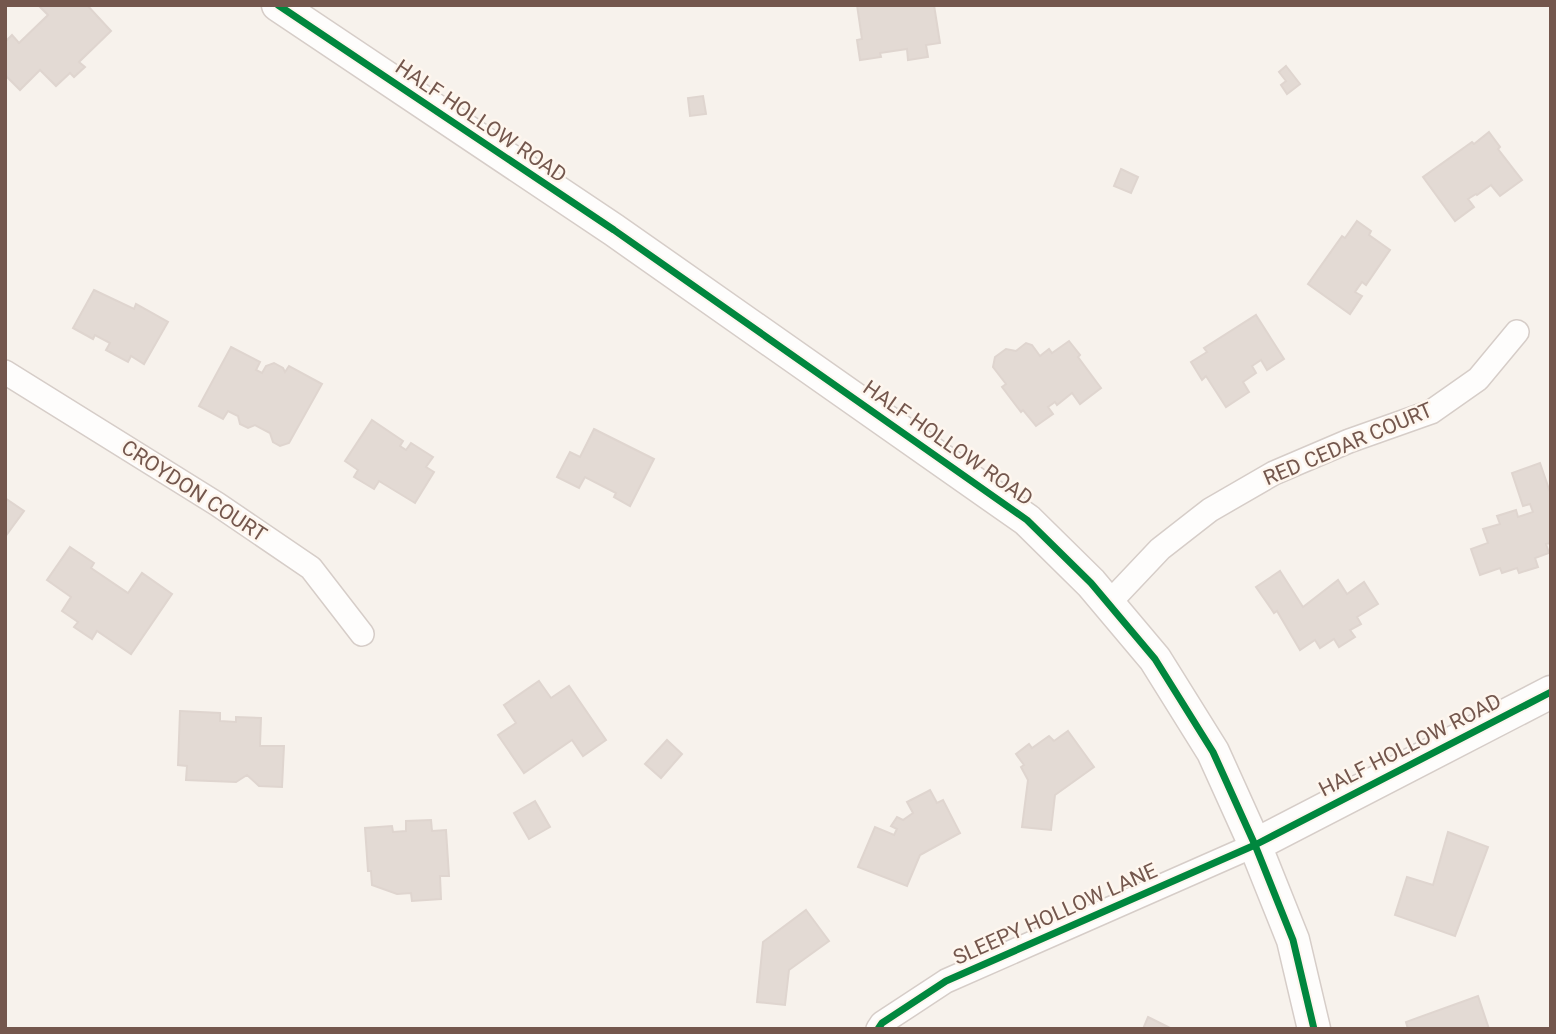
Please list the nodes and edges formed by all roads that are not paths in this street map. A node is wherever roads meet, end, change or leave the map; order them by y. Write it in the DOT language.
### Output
graph roads {
  1 [pos="278,5"];
  2 [pos="1517,332"];
  3 [pos="5,372"];
  4 [pos="1108,604"];
  5 [pos="362,634"];
  6 [pos="1551,692"];
  7 [pos="1255,845"];
  8 [pos="878,1029"];
  9 [pos="1314,1029"];
  1 -- 4 [label="street, HALF HOLLOW ROAD"];
  2 -- 4 [label="street, RED CEDAR COURT"];
  3 -- 5 [label="street, CROYDON COURT"];
  4 -- 7 [label="street, HALF HOLLOW ROAD"];
  6 -- 7 [label="street, HALF HOLLOW ROAD"];
  7 -- 8 [label="street, SLEEPY HOLLOW LANE"];
  7 -- 9 [label="street"];
}
